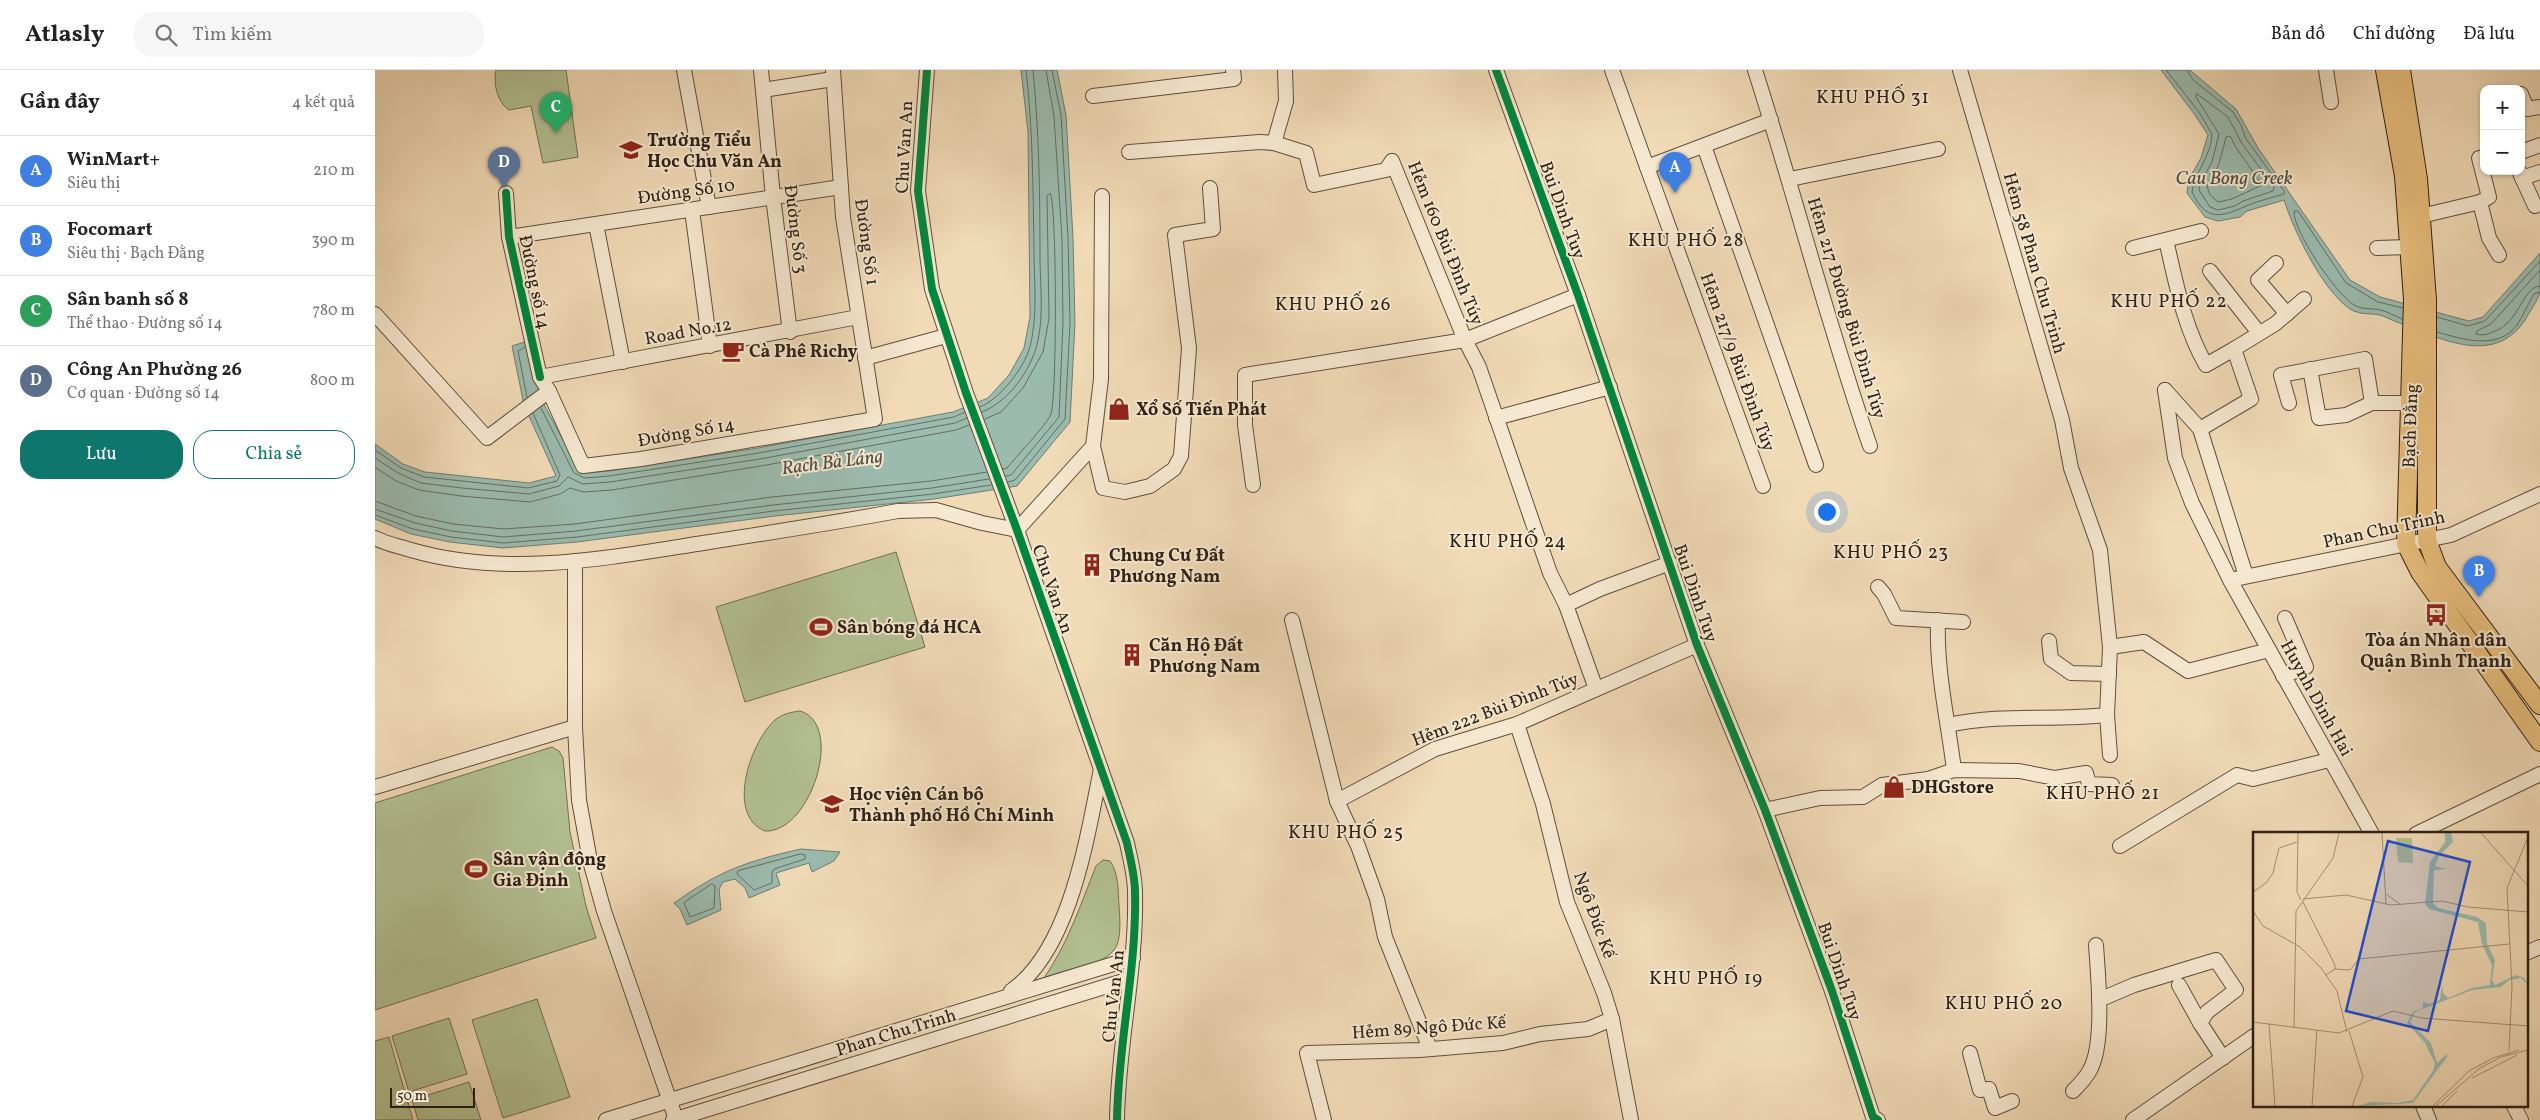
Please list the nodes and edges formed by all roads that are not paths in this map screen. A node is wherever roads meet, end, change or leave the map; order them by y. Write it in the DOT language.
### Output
graph roads {
  1 [pos="684,70"];
  2 [pos="761,70"];
  3 [pos="927,70"];
  4 [pos="1233,70"];
  5 [pos="1285,70"];
  6 [pos="1496,70"];
  7 [pos="1612,70"];
  8 [pos="1755,70"];
  9 [pos="1960,70"];
  10 [pos="2326,70"];
  11 [pos="2385,70"];
  12 [pos="2401,70"];
  13 [pos="833,75"];
  14 [pos="763,90"];
  15 [pos="1093,96"];
  16 [pos="2331,102"];
  17 [pos="2525,104"];
  18 [pos="2540,106"];
  19 [pos="1771,120"];
  20 [pos="1274,143"];
  21 [pos="2540,145"];
  22 [pos="1704,146"];
  23 [pos="1938,149"];
  24 [pos="2525,151"];
  25 [pos="1129,152"];
  26 [pos="2479,158"];
  27 [pos="1647,167"];
  28 [pos="2540,172"];
  29 [pos="2525,174"];
  30 [pos="2521,175"];
  31 [pos="1790,179"];
  32 [pos="841,187"];
  33 [pos="1210,188"];
  34 [pos="506,193"];
  35 [pos="1102,196"];
  36 [pos="773,197"];
  37 [pos="2480,202"];
  38 [pos="2535,206"];
  39 [pos="709,207"];
  40 [pos="691,210"];
  41 [pos="2421,216"];
  42 [pos="596,224"];
  43 [pos="2201,231"];
  44 [pos="509,236"];
  45 [pos="2166,240"];
  46 [pos="2409,246"];
  47 [pos="2133,248"];
  48 [pos="2377,248"];
  49 [pos="2499,255"];
  50 [pos="2276,263"];
  51 [pos="2210,271"];
  52 [pos="1578,295"];
  53 [pos="2304,299"];
  54 [pos="2420,299"];
  55 [pos="375,314"];
  56 [pos="2287,314"];
  57 [pos="858,317"];
  58 [pos="790,332"];
  59 [pos="2259,333"];
  60 [pos="946,336"];
  61 [pos="1465,340"];
  62 [pos="2420,343"];
  63 [pos="710,346"];
  64 [pos="2234,349"];
  65 [pos="865,358"];
  66 [pos="623,362"];
  67 [pos="2310,369"];
  68 [pos="540,377"];
  69 [pos="1610,387"];
  70 [pos="544,396"];
  71 [pos="2411,403"];
  72 [pos="2289,404"];
  73 [pos="2372,404"];
  74 [pos="1496,418"];
  75 [pos="875,419"];
  76 [pos="2200,429"];
  77 [pos="1093,446"];
  78 [pos="1869,446"];
  79 [pos="1816,465"];
  80 [pos="1253,485"];
  81 [pos="1763,486"];
  82 [pos="2540,494"];
  83 [pos="1017,530"];
  84 [pos="375,538"];
  85 [pos="2427,540"];
  86 [pos="2406,544"];
  87 [pos="575,561"];
  88 [pos="1670,563"];
  89 [pos="2246,576"];
  90 [pos="2230,580"];
  91 [pos="1878,587"];
  92 [pos="1566,605"];
  93 [pos="2285,618"];
  94 [pos="1292,620"];
  95 [pos="1938,620"];
  96 [pos="1963,622"];
  97 [pos="2049,641"];
  98 [pos="1697,645"];
  99 [pos="2110,646"];
  100 [pos="2269,650"];
  101 [pos="2109,674"];
  102 [pos="2283,676"];
  103 [pos="1596,689"];
  104 [pos="2540,705"];
  105 [pos="2107,715"];
  106 [pos="1517,724"];
  107 [pos="1948,725"];
  108 [pos="575,727"];
  109 [pos="2540,742"];
  110 [pos="2110,755"];
  111 [pos="2329,760"];
  112 [pos="1101,768"];
  113 [pos="1954,770"];
  114 [pos="2540,774"];
  115 [pos="2112,785"];
  116 [pos="375,787"];
  117 [pos="1337,801"];
  118 [pos="1765,810"];
  119 [pos="2371,832"];
  120 [pos="2420,832"];
  121 [pos="2120,846"];
  122 [pos="2097,945"];
  123 [pos="2540,947"];
  124 [pos="2527,953"];
  125 [pos="1133,958"];
  126 [pos="1130,979"];
  127 [pos="2179,985"];
  128 [pos="1000,998"];
  129 [pos="2099,1000"];
  130 [pos="1612,1019"];
  131 [pos="2199,1023"];
  132 [pos="888,1033"];
  133 [pos="2253,1037"];
  134 [pos="1429,1050"];
  135 [pos="893,1052"];
  136 [pos="1970,1053"];
  137 [pos="2223,1058"];
  138 [pos="2073,1091"];
  139 [pos="670,1100"];
  140 [pos="2012,1100"];
  141 [pos="2424,1108"];
  142 [pos="2515,1108"];
  143 [pos="674,1119"];
  144 [pos="1873,1119"];
  145 [pos="606,1120"];
  146 [pos="1117,1120"];
  147 [pos="1324,1120"];
  148 [pos="1631,1120"];
  149 [pos="2133,1120"];
  150 [pos="2429,1120"];
  151 [pos="2521,1120"];
  1 -- 39 [label="street"];
  2 -- 14 [label="street, Đường Số 3"];
  3 -- 60 [label="street, Chu Van An"];
  4 -- 15 [label="street"];
  5 -- 20 [label="street"];
  6 -- 52 [label="street, Bui Dinh Tuy"];
  7 -- 27 [label="street, Hẻm 217/9 Bùi Đình Túy"];
  8 -- 19 [label="street, Hẻm 217 Đường Bùi Đình Túy"];
  9 -- 99 [label="street, Hẻm 58 Phan Chu Trinh"];
  10 -- 16 [label="street"];
  11 -- 46 [label="main road, Bạch Đằng"];
  12 -- 41 [label="main road, Bạch Đằng"];
  13 -- 14 [label="street"];
  13 -- 32 [label="street, Đường Số 1"];
  14 -- 36 [label="street, Đường Số 3"];
  17 -- 18 [label="street"];
  19 -- 22 [label="street"];
  19 -- 31 [label="street, Hẻm 217 Đường Bùi Đình Túy"];
  20 -- 25 [label="street"];
  20 -- 61 [label="street, Hẻm 160 Bùi Đình Túy"];
  21 -- 24 [label="street"];
  22 -- 27 [label="street"];
  22 -- 79 [label="street"];
  23 -- 31 [label="street"];
  26 -- 37 [label="street"];
  27 -- 81 [label="street, Hẻm 217/9 Bùi Đình Túy"];
  28 -- 29 [label="street"];
  30 -- 38 [label="street"];
  31 -- 78 [label="street, Hẻm 217 Đường Bùi Đình Túy"];
  32 -- 36 [label="street, Đường Số 10"];
  32 -- 57 [label="street, Đường Số 1"];
  33 -- 77 [label="street"];
  34 -- 44 [label="street, Đường số 14"];
  35 -- 77 [label="street"];
  36 -- 39 [label="street, Đường Số 10"];
  36 -- 58 [label="street, Đường Số 3"];
  37 -- 41 [label="street"];
  37 -- 49 [label="street"];
  39 -- 40 [label="street, Đường Số 10"];
  40 -- 42 [label="street, Đường Số 10"];
  40 -- 63 [label="street"];
  41 -- 54 [label="main road, Bạch Đằng"];
  42 -- 44 [label="street, Đường Số 10"];
  42 -- 66 [label="street"];
  43 -- 45 [label="street"];
  44 -- 68 [label="street, Đường số 14"];
  45 -- 47 [label="street"];
  45 -- 64 [label="street"];
  46 -- 48 [label="street"];
  46 -- 54 [label="main road, Bạch Đằng"];
  50 -- 56 [label="street"];
  51 -- 59 [label="street"];
  52 -- 61 [label="street, Hẻm 160 Bùi Đình Túy"];
  52 -- 69 [label="street, Bui Dinh Tuy"];
  53 -- 56 [label="street"];
  54 -- 62 [label="main road, Bạch Đằng"];
  55 -- 70 [label="street"];
  56 -- 59 [label="street"];
  57 -- 58 [label="street, Road No.12"];
  57 -- 65 [label="street, Đường Số 1"];
  58 -- 63 [label="street, Road No.12"];
  59 -- 64 [label="street"];
  60 -- 65 [label="street"];
  60 -- 83 [label="street, Chu Van An"];
  61 -- 74 [label="street"];
  61 -- 80 [label="street"];
  62 -- 71 [label="main road, Bạch Đằng"];
  62 -- 85 [label="main road, Bạch Đằng"];
  63 -- 66 [label="street, Road No.12"];
  64 -- 76 [label="street"];
  65 -- 75 [label="street, Đường Số 1"];
  66 -- 68 [label="street, Road No.12"];
  67 -- 72 [label="street"];
  67 -- 73 [label="street"];
  67 -- 73 [label="street"];
  68 -- 70 [label="street"];
  69 -- 74 [label="street"];
  69 -- 88 [label="street, Bui Dinh Tuy"];
  70 -- 75 [label="street, Đường Số 14"];
  71 -- 73 [label="street"];
  71 -- 86 [label="main road, Bạch Đằng"];
  74 -- 92 [label="street"];
  76 -- 89 [label="street"];
  76 -- 90 [label="street, Huynh Dinh Hai"];
  77 -- 83 [label="street"];
  82 -- 85 [label="street, Phan Chu Trinh"];
  83 -- 87 [label="street"];
  83 -- 112 [label="street, Chu Van An"];
  84 -- 87 [label="street"];
  85 -- 86 [label="street, Phan Chu Trinh"];
  85 -- 104 [label="main road, Bạch Đằng"];
  86 -- 89 [label="street, Phan Chu Trinh"];
  86 -- 109 [label="main road, Bạch Đằng"];
  87 -- 108 [label="street"];
  88 -- 92 [label="street"];
  88 -- 98 [label="street, Bui Dinh Tuy"];
  89 -- 90 [label="street, Phan Chu Trinh"];
  90 -- 100 [label="street, Huynh Dinh Hai"];
  91 -- 95 [label="street"];
  92 -- 103 [label="street"];
  93 -- 102 [label="street"];
  94 -- 117 [label="street"];
  95 -- 96 [label="street"];
  95 -- 107 [label="street"];
  97 -- 101 [label="street"];
  98 -- 103 [label="street, Hẻm 222 Bùi Đình Túy"];
  98 -- 118 [label="street, Bui Dinh Tuy"];
  99 -- 100 [label="street"];
  99 -- 101 [label="street, Hẻm 58 Phan Chu Trinh"];
  100 -- 102 [label="street, Huynh Dinh Hai"];
  101 -- 105 [label="street, Hẻm 58 Phan Chu Trinh"];
  102 -- 111 [label="street, Huynh Dinh Hai"];
  103 -- 106 [label="street, Hẻm 222 Bùi Đình Túy"];
  105 -- 107 [label="street"];
  105 -- 110 [label="street, Hẻm 58 Phan Chu Trinh"];
  106 -- 117 [label="street, Hẻm 222 Bùi Đình Túy"];
  106 -- 130 [label="street, Ngô Đức Kế"];
  107 -- 113 [label="street"];
  108 -- 116 [label="street"];
  108 -- 139 [label="street"];
  111 -- 119 [label="street, Huynh Dinh Hai"];
  111 -- 121 [label="street"];
  112 -- 125 [label="street, Chu Van An"];
  112 -- 128 [label="street, Phan Chu Trinh"];
  113 -- 115 [label="street"];
  113 -- 118 [label="street"];
  114 -- 120 [label="street"];
  117 -- 134 [label="street"];
  118 -- 144 [label="street, Bui Dinh Tuy"];
  122 -- 129 [label="street"];
  123 -- 124 [label="street"];
  125 -- 126 [label="street, Chu Van An"];
  125 -- 128 [label="street, Phan Chu Trinh"];
  126 -- 135 [label="street, Phan Chu Trinh"];
  126 -- 146 [label="street, Chu Van An"];
  127 -- 131 [label="street"];
  128 -- 132 [label="street, Phan Chu Trinh"];
  129 -- 131 [label="street"];
  129 -- 138 [label="street"];
  130 -- 134 [label="street, Hẻm 89 Ngô Đức Kế"];
  130 -- 148 [label="street, Ngô Đức Kế"];
  131 -- 137 [label="street"];
  132 -- 135 [label="street"];
  132 -- 139 [label="street, Phan Chu Trinh"];
  133 -- 137 [label="street"];
  134 -- 147 [label="street, Hẻm 89 Ngô Đức Kế"];
  135 -- 143 [label="street, Phan Chu Trinh"];
  136 -- 140 [label="street"];
  137 -- 149 [label="street"];
  139 -- 143 [label="street"];
  139 -- 145 [label="street, Phan Chu Trinh"];
  141 -- 150 [label="street"];
  142 -- 151 [label="street"];
}
